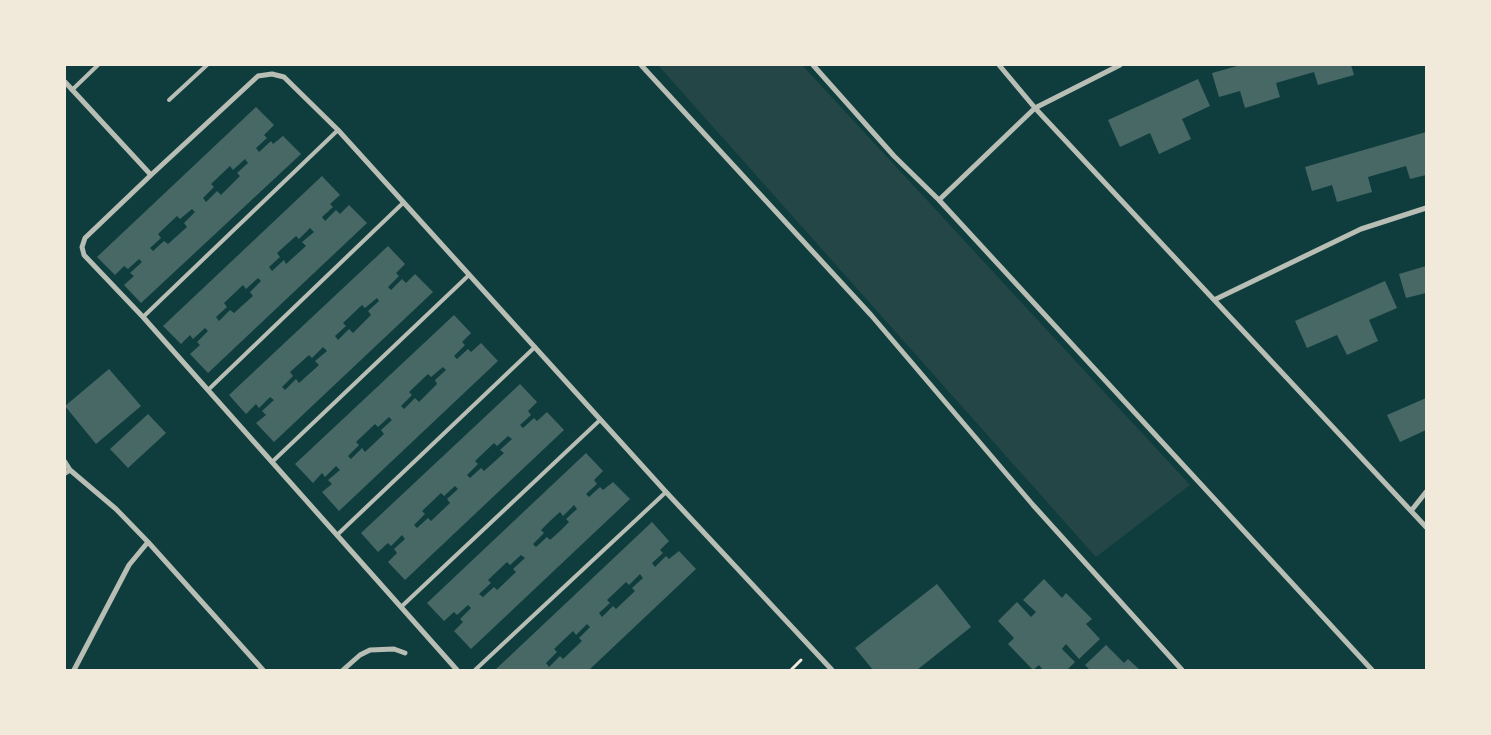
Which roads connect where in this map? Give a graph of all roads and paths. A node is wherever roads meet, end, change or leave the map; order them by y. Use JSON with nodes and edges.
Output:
{"nodes":[{"id":1,"x":98,"y":65,"type":"edge"},
{"id":2,"x":207,"y":65,"type":"edge"},
{"id":3,"x":641,"y":65,"type":"edge"},
{"id":4,"x":813,"y":65,"type":"edge"},
{"id":5,"x":999,"y":65,"type":"edge"},
{"id":6,"x":1120,"y":65,"type":"edge"},
{"id":7,"x":65,"y":82,"type":"edge"},
{"id":8,"x":72,"y":90,"type":"junction"},
{"id":9,"x":169,"y":100,"type":"dead end"},
{"id":10,"x":1035,"y":108,"type":"junction"},
{"id":11,"x":338,"y":130,"type":"junction"},
{"id":12,"x":151,"y":175,"type":"junction"},
{"id":13,"x":939,"y":200,"type":"junction"},
{"id":14,"x":403,"y":203,"type":"junction"},
{"id":15,"x":1426,"y":208,"type":"edge"},
{"id":16,"x":469,"y":275,"type":"junction"},
{"id":17,"x":1216,"y":299,"type":"junction"},
{"id":18,"x":143,"y":317,"type":"junction"},
{"id":19,"x":535,"y":347,"type":"junction"},
{"id":20,"x":208,"y":390,"type":"junction"},
{"id":21,"x":600,"y":420,"type":"junction"},
{"id":22,"x":65,"y":462,"type":"edge"},
{"id":23,"x":272,"y":462,"type":"junction"},
{"id":24,"x":68,"y":472,"type":"edge"},
{"id":25,"x":666,"y":492,"type":"junction"},
{"id":26,"x":1426,"y":492,"type":"edge"},
{"id":27,"x":1411,"y":511,"type":"junction"},
{"id":28,"x":1426,"y":527,"type":"edge"},
{"id":29,"x":337,"y":535,"type":"junction"},
{"id":30,"x":148,"y":542,"type":"junction"},
{"id":31,"x":401,"y":607,"type":"junction"},
{"id":32,"x":405,"y":653,"type":"dead end"},
{"id":33,"x":74,"y":670,"type":"edge"},
{"id":34,"x":263,"y":670,"type":"edge"},
{"id":35,"x":343,"y":670,"type":"edge"},
{"id":36,"x":456,"y":670,"type":"edge"},
{"id":37,"x":476,"y":670,"type":"edge"},
{"id":38,"x":832,"y":670,"type":"edge"},
{"id":39,"x":1182,"y":670,"type":"edge"},
{"id":40,"x":1372,"y":670,"type":"edge"}],
"edges":[{"from":1,"to":8,"type":"lane"},
{"from":2,"to":9,"type":"lane"},
{"from":3,"to":39,"type":"street"},
{"from":4,"to":13,"type":"street"},
{"from":5,"to":10,"type":"street"},
{"from":6,"to":10,"type":"street"},
{"from":7,"to":8,"type":"street"},
{"from":8,"to":12,"type":"street"},
{"from":10,"to":13,"type":"street"},
{"from":10,"to":17,"type":"street"},
{"from":11,"to":12,"type":"street"},
{"from":11,"to":14,"type":"street"},
{"from":11,"to":18,"type":"lane"},
{"from":12,"to":18,"type":"street"},
{"from":13,"to":40,"type":"street"},
{"from":14,"to":16,"type":"street"},
{"from":14,"to":20,"type":"lane"},
{"from":15,"to":17,"type":"street"},
{"from":16,"to":19,"type":"street"},
{"from":16,"to":23,"type":"lane"},
{"from":17,"to":27,"type":"street"},
{"from":18,"to":20,"type":"street"},
{"from":19,"to":21,"type":"street"},
{"from":19,"to":29,"type":"lane"},
{"from":20,"to":23,"type":"street"},
{"from":21,"to":25,"type":"street"},
{"from":21,"to":31,"type":"lane"},
{"from":22,"to":24,"type":"street"},
{"from":23,"to":29,"type":"street"},
{"from":24,"to":30,"type":"street"},
{"from":25,"to":37,"type":"lane"},
{"from":25,"to":38,"type":"street"},
{"from":26,"to":27,"type":"street"},
{"from":27,"to":28,"type":"street"},
{"from":29,"to":31,"type":"street"},
{"from":30,"to":33,"type":"street"},
{"from":30,"to":34,"type":"street"},
{"from":31,"to":36,"type":"street"},
{"from":32,"to":35,"type":"street"}]}
